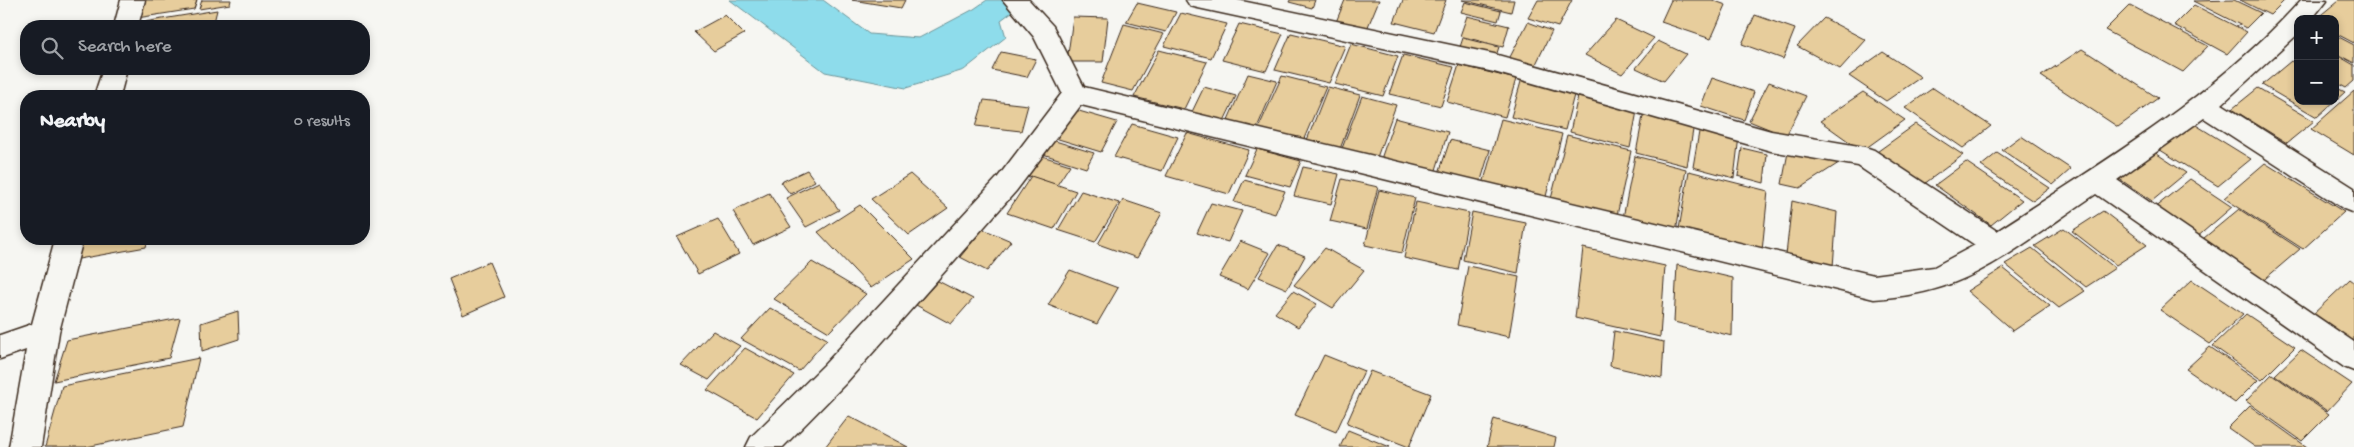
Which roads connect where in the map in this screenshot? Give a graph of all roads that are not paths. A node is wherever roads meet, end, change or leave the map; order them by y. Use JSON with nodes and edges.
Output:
{"nodes":[{"id":1,"x":133,"y":0,"type":"edge"},
{"id":2,"x":1198,"y":0,"type":"edge"},
{"id":3,"x":2315,"y":0,"type":"edge"},
{"id":4,"x":1020,"y":4,"type":"edge"},
{"id":5,"x":2302,"y":15,"type":"edge"},
{"id":6,"x":128,"y":20,"type":"edge"},
{"id":7,"x":2294,"y":23,"type":"edge"},
{"id":8,"x":113,"y":75,"type":"edge"},
{"id":9,"x":109,"y":90,"type":"edge"},
{"id":10,"x":1075,"y":94,"type":"junction"},
{"id":11,"x":2204,"y":105,"type":"junction"},
{"id":12,"x":2097,"y":180,"type":"junction"},
{"id":13,"x":2354,"y":202,"type":"edge"},
{"id":14,"x":67,"y":245,"type":"edge"},
{"id":15,"x":1996,"y":245,"type":"junction"},
{"id":16,"x":44,"y":332,"type":"junction"},
{"id":17,"x":0,"y":347,"type":"edge"},
{"id":18,"x":2354,"y":358,"type":"edge"},
{"id":19,"x":25,"y":447,"type":"edge"},
{"id":20,"x":762,"y":447,"type":"edge"}],
"edges":[{"from":1,"to":6,"type":"street"},
{"from":2,"to":15,"type":"street"},
{"from":3,"to":5,"type":"street"},
{"from":4,"to":10,"type":"street"},
{"from":7,"to":11,"type":"street"},
{"from":8,"to":9,"type":"street"},
{"from":10,"to":15,"type":"street"},
{"from":10,"to":20,"type":"street"},
{"from":11,"to":12,"type":"street"},
{"from":11,"to":13,"type":"street"},
{"from":12,"to":15,"type":"street"},
{"from":12,"to":18,"type":"street"},
{"from":14,"to":16,"type":"street"},
{"from":16,"to":17,"type":"street"},
{"from":16,"to":19,"type":"street"}]}
